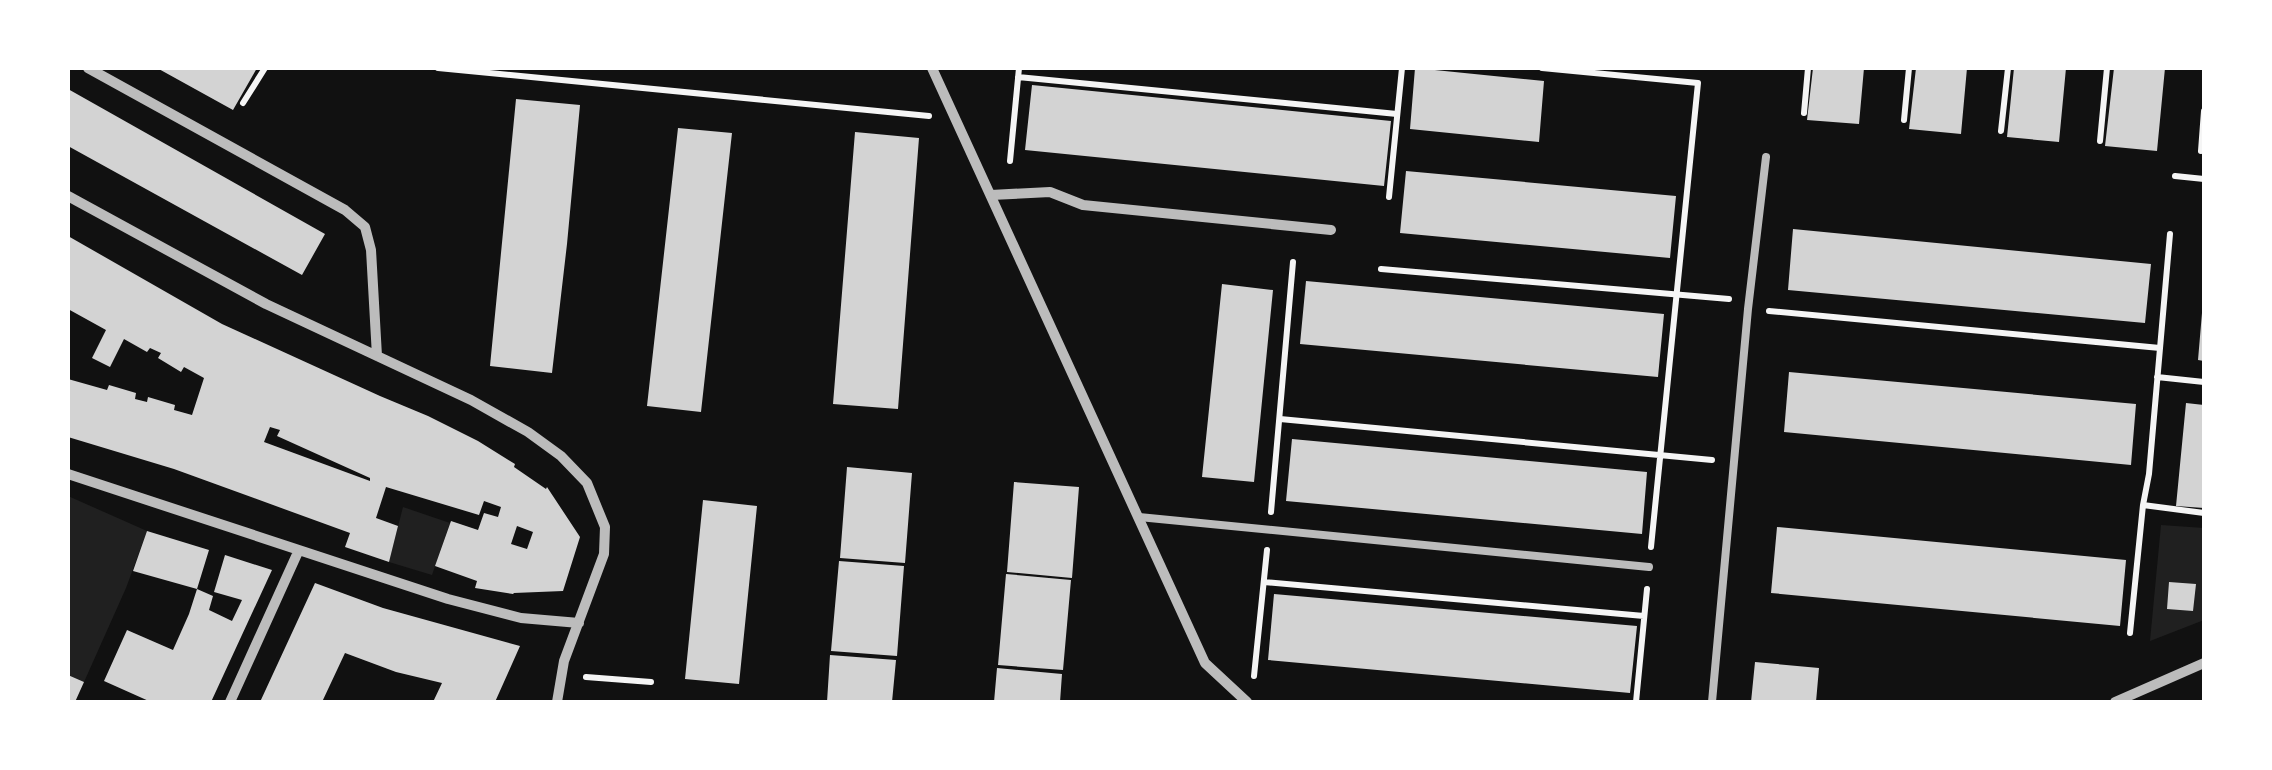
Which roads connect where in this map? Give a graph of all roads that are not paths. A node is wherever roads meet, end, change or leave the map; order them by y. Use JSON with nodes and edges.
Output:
{"nodes":[{"id":1,"x":88,"y":68,"type":"edge"},
{"id":2,"x":932,"y":68,"type":"edge"},
{"id":3,"x":1766,"y":157,"type":"dead end"},
{"id":4,"x":991,"y":195,"type":"junction"},
{"id":5,"x":68,"y":196,"type":"edge"},
{"id":6,"x":1331,"y":230,"type":"dead end"},
{"id":7,"x":377,"y":356,"type":"junction"},
{"id":8,"x":68,"y":474,"type":"edge"},
{"id":9,"x":1139,"y":518,"type":"junction"},
{"id":10,"x":298,"y":552,"type":"junction"},
{"id":11,"x":1650,"y":567,"type":"road end"},
{"id":12,"x":580,"y":623,"type":"junction"},
{"id":13,"x":2204,"y":663,"type":"edge"},
{"id":14,"x":230,"y":702,"type":"edge"},
{"id":15,"x":557,"y":702,"type":"edge"},
{"id":16,"x":1247,"y":702,"type":"edge"},
{"id":17,"x":1712,"y":702,"type":"edge"},
{"id":18,"x":2116,"y":702,"type":"edge"}],
"edges":[{"from":1,"to":7,"type":"street"},
{"from":2,"to":4,"type":"street"},
{"from":3,"to":17,"type":"lane"},
{"from":4,"to":6,"type":"street"},
{"from":4,"to":9,"type":"street"},
{"from":5,"to":7,"type":"street"},
{"from":7,"to":12,"type":"street"},
{"from":8,"to":10,"type":"street"},
{"from":9,"to":11,"type":"lane"},
{"from":9,"to":16,"type":"street"},
{"from":10,"to":12,"type":"street"},
{"from":10,"to":14,"type":"street"},
{"from":12,"to":15,"type":"street"},
{"from":13,"to":18,"type":"street"}]}
